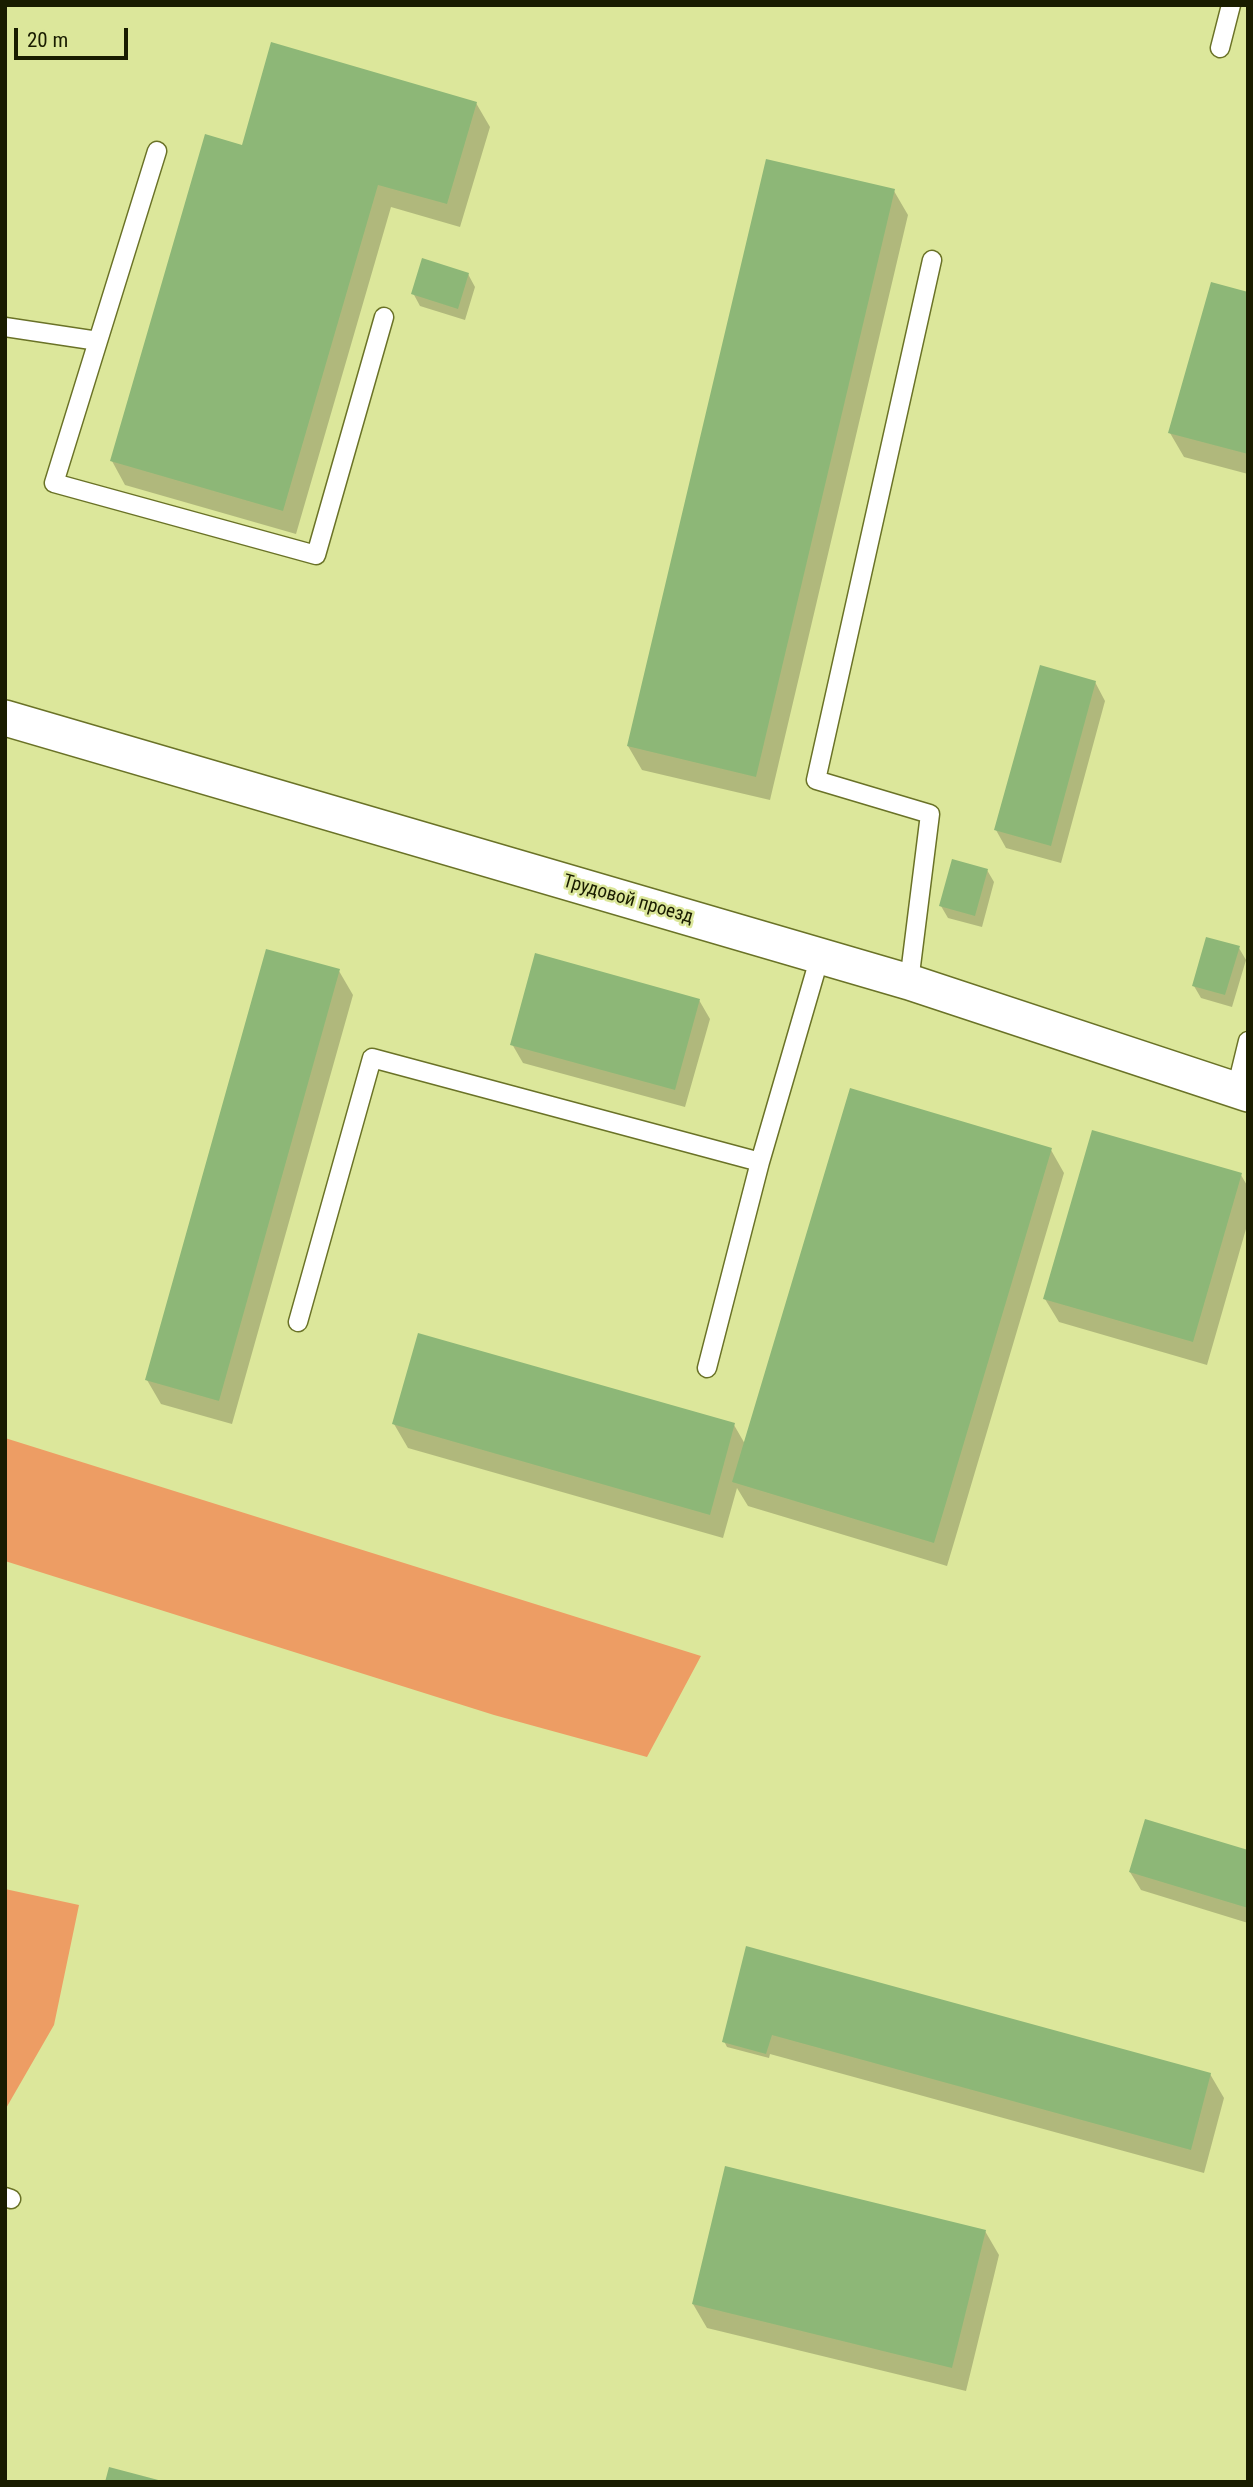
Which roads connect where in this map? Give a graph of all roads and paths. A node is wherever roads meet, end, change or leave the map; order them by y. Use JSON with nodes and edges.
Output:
{"nodes":[{"id":1,"x":1231,"y":5,"type":"edge"},
{"id":2,"x":1220,"y":48,"type":"dead end"},
{"id":3,"x":157,"y":151,"type":"dead end"},
{"id":4,"x":932,"y":260,"type":"dead end"},
{"id":5,"x":384,"y":317,"type":"dead end"},
{"id":6,"x":5,"y":327,"type":"edge"},
{"id":7,"x":98,"y":341,"type":"junction"},
{"id":8,"x":5,"y":718,"type":"edge"},
{"id":9,"x":820,"y":956,"type":"junction"},
{"id":10,"x":909,"y":982,"type":"junction"},
{"id":11,"x":1248,"y":1041,"type":"edge"},
{"id":12,"x":1242,"y":1092,"type":"edge"},
{"id":13,"x":760,"y":1162,"type":"junction"},
{"id":14,"x":298,"y":1322,"type":"dead end"},
{"id":15,"x":707,"y":1368,"type":"dead end"}],
"edges":[{"from":1,"to":2,"type":"lane"},
{"from":3,"to":7,"type":"lane"},
{"from":4,"to":10,"type":"lane"},
{"from":5,"to":7,"type":"lane"},
{"from":6,"to":7,"type":"lane"},
{"from":8,"to":9,"type":"street","name":"Трудовой проезд"},
{"from":9,"to":10,"type":"street","name":"Трудовой проезд"},
{"from":9,"to":13,"type":"lane"},
{"from":10,"to":12,"type":"street","name":"Трудовой проезд"},
{"from":11,"to":12,"type":"lane"},
{"from":13,"to":14,"type":"lane"},
{"from":13,"to":15,"type":"lane"}]}
